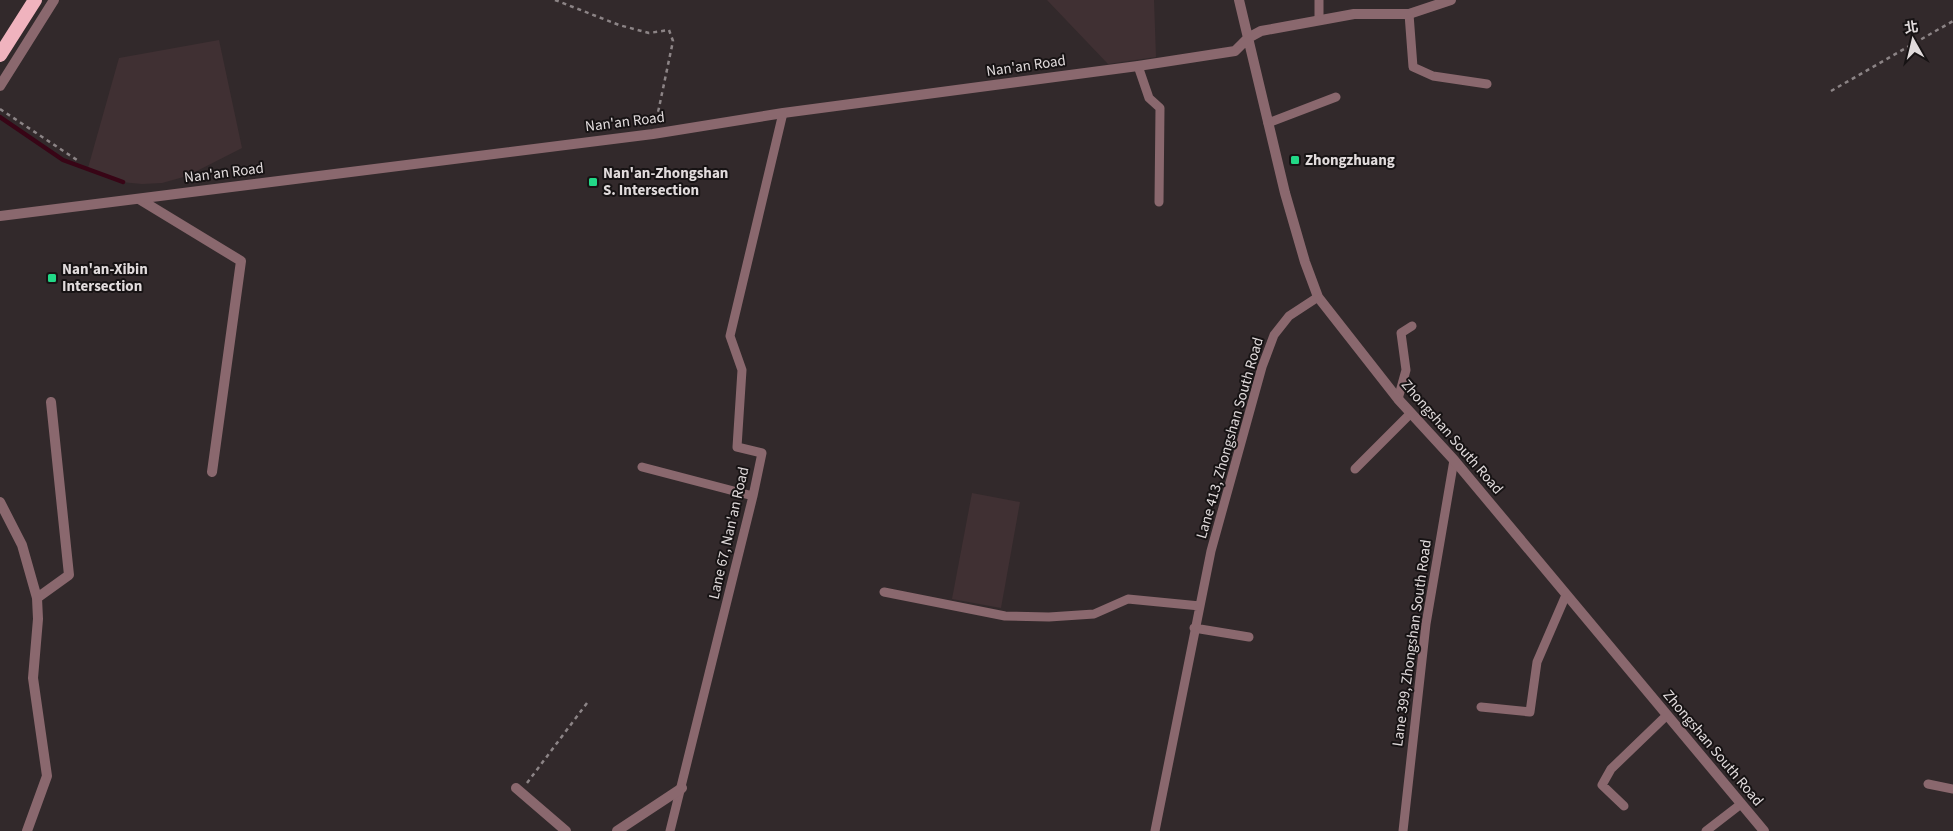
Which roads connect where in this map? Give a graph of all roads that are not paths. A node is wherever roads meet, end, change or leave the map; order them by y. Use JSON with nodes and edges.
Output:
{"nodes":[{"id":1,"x":35,"y":0,"type":"edge"},
{"id":2,"x":54,"y":0,"type":"edge"},
{"id":3,"x":1239,"y":0,"type":"edge"},
{"id":4,"x":1319,"y":0,"type":"edge"},
{"id":5,"x":1451,"y":0,"type":"edge"},
{"id":6,"x":1409,"y":14,"type":"junction"},
{"id":7,"x":1319,"y":18,"type":"junction"},
{"id":8,"x":1248,"y":38,"type":"junction"},
{"id":9,"x":0,"y":55,"type":"edge"},
{"id":10,"x":1138,"y":66,"type":"junction"},
{"id":11,"x":1487,"y":84,"type":"dead end"},
{"id":12,"x":0,"y":86,"type":"edge"},
{"id":13,"x":1336,"y":97,"type":"dead end"},
{"id":14,"x":784,"y":113,"type":"junction"},
{"id":15,"x":1268,"y":123,"type":"junction"},
{"id":16,"x":139,"y":199,"type":"junction"},
{"id":17,"x":1160,"y":202,"type":"dead end"},
{"id":18,"x":0,"y":216,"type":"edge"},
{"id":19,"x":1318,"y":297,"type":"junction"},
{"id":20,"x":1412,"y":326,"type":"dead end"},
{"id":21,"x":1398,"y":398,"type":"junction"},
{"id":22,"x":52,"y":402,"type":"dead end"},
{"id":23,"x":1411,"y":413,"type":"junction"},
{"id":24,"x":1454,"y":460,"type":"junction"},
{"id":25,"x":642,"y":467,"type":"dead end"},
{"id":26,"x":1354,"y":469,"type":"dead end"},
{"id":27,"x":212,"y":472,"type":"dead end"},
{"id":28,"x":754,"y":496,"type":"junction"},
{"id":29,"x":0,"y":502,"type":"edge"},
{"id":30,"x":884,"y":592,"type":"dead end"},
{"id":31,"x":1566,"y":595,"type":"junction"},
{"id":32,"x":37,"y":598,"type":"junction"},
{"id":33,"x":1200,"y":606,"type":"junction"},
{"id":34,"x":1194,"y":628,"type":"junction"},
{"id":35,"x":1249,"y":636,"type":"dead end"},
{"id":36,"x":1481,"y":707,"type":"dead end"},
{"id":37,"x":1666,"y":716,"type":"junction"},
{"id":38,"x":1928,"y":784,"type":"dead end"},
{"id":39,"x":521,"y":786,"type":"road end"},
{"id":40,"x":682,"y":788,"type":"junction"},
{"id":41,"x":1953,"y":789,"type":"edge"},
{"id":42,"x":1741,"y":804,"type":"junction"},
{"id":43,"x":1624,"y":806,"type":"dead end"},
{"id":44,"x":28,"y":831,"type":"edge"},
{"id":45,"x":566,"y":831,"type":"edge"},
{"id":46,"x":617,"y":831,"type":"edge"},
{"id":47,"x":670,"y":831,"type":"edge"},
{"id":48,"x":1155,"y":831,"type":"edge"},
{"id":49,"x":1402,"y":831,"type":"edge"},
{"id":50,"x":1706,"y":831,"type":"edge"},
{"id":51,"x":1764,"y":831,"type":"edge"}],
"edges":[{"from":1,"to":9,"type":"highway"},
{"from":2,"to":12,"type":"street"},
{"from":3,"to":8,"type":"street","name":"Zhongshan South Road"},
{"from":4,"to":7,"type":"lane"},
{"from":5,"to":6,"type":"street","name":"Nan'an Road"},
{"from":6,"to":7,"type":"street","name":"Nan'an Road"},
{"from":6,"to":11,"type":"lane"},
{"from":7,"to":8,"type":"street","name":"Nan'an Road"},
{"from":8,"to":10,"type":"street","name":"Nan'an Road"},
{"from":8,"to":15,"type":"street","name":"Zhongshan South Road"},
{"from":10,"to":14,"type":"street","name":"Nan'an Road"},
{"from":10,"to":17,"type":"lane"},
{"from":13,"to":15,"type":"lane"},
{"from":14,"to":16,"type":"street","name":"Nan'an Road"},
{"from":14,"to":28,"type":"lane","name":"Lane 67, Nan'an Road"},
{"from":15,"to":19,"type":"street","name":"Zhongshan South Road"},
{"from":16,"to":18,"type":"street","name":"Nan'an Road"},
{"from":16,"to":27,"type":"street"},
{"from":19,"to":21,"type":"street","name":"Zhongshan South Road"},
{"from":19,"to":33,"type":"lane","name":"Lane 413, Zhongshan South Road"},
{"from":20,"to":21,"type":"lane"},
{"from":21,"to":23,"type":"street","name":"Zhongshan South Road"},
{"from":22,"to":32,"type":"street"},
{"from":23,"to":24,"type":"street","name":"Zhongshan South Road"},
{"from":23,"to":26,"type":"lane"},
{"from":24,"to":31,"type":"street","name":"Zhongshan South Road"},
{"from":24,"to":49,"type":"lane","name":"Lane 399, Zhongshan South Road"},
{"from":25,"to":28,"type":"lane"},
{"from":28,"to":40,"type":"lane","name":"Lane 67, Nan'an Road"},
{"from":29,"to":32,"type":"street"},
{"from":30,"to":33,"type":"lane"},
{"from":31,"to":36,"type":"lane"},
{"from":31,"to":37,"type":"street","name":"Zhongshan South Road"},
{"from":32,"to":44,"type":"street"},
{"from":33,"to":34,"type":"lane","name":"Lane 413, Zhongshan South Road"},
{"from":34,"to":35,"type":"lane"},
{"from":34,"to":48,"type":"lane","name":"Lane 413, Zhongshan South Road"},
{"from":37,"to":42,"type":"street","name":"Zhongshan South Road"},
{"from":37,"to":43,"type":"lane"},
{"from":38,"to":41,"type":"lane"},
{"from":39,"to":45,"type":"street"},
{"from":40,"to":46,"type":"street"},
{"from":40,"to":47,"type":"lane","name":"Lane 67, Nan'an Road"},
{"from":42,"to":50,"type":"lane"},
{"from":42,"to":51,"type":"street","name":"Zhongshan South Road"}]}
